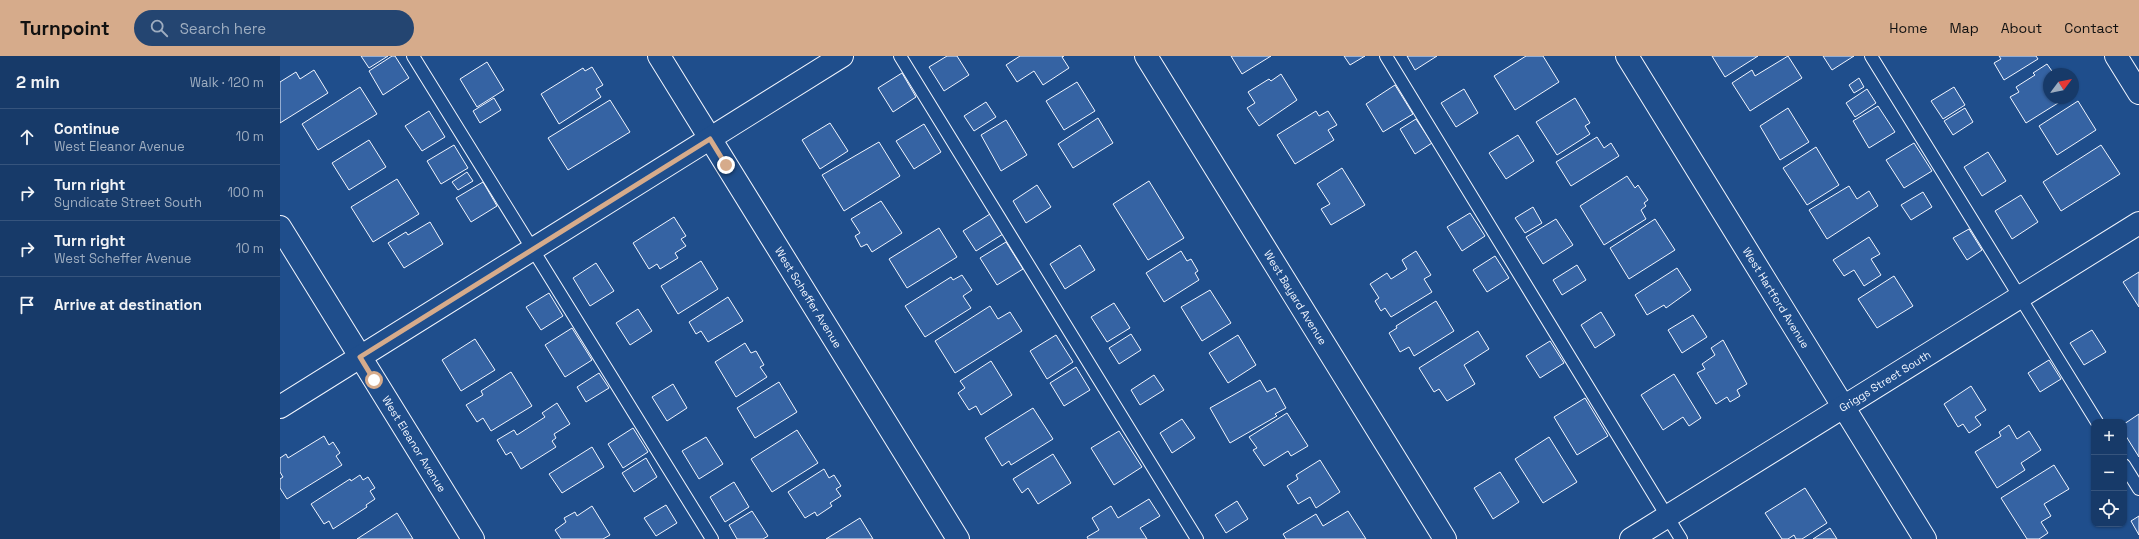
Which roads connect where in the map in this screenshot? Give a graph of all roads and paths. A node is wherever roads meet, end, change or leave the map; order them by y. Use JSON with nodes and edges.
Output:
{"nodes":[{"id":1,"x":413,"y":56,"type":"edge"},
{"id":2,"x":659,"y":56,"type":"edge"},
{"id":3,"x":842,"y":56,"type":"edge"},
{"id":4,"x":900,"y":56,"type":"edge"},
{"id":5,"x":1146,"y":56,"type":"edge"},
{"id":6,"x":1386,"y":56,"type":"edge"},
{"id":7,"x":1627,"y":56,"type":"edge"},
{"id":8,"x":1871,"y":56,"type":"edge"},
{"id":9,"x":2116,"y":56,"type":"edge"},
{"id":10,"x":2139,"y":93,"type":"edge"},
{"id":11,"x":710,"y":139,"type":"junction"},
{"id":12,"x":2139,"y":223,"type":"edge"},
{"id":13,"x":280,"y":227,"type":"edge"},
{"id":14,"x":532,"y":249,"type":"junction"},
{"id":15,"x":2020,"y":297,"type":"junction"},
{"id":16,"x":360,"y":357,"type":"junction"},
{"id":17,"x":280,"y":407,"type":"edge"},
{"id":18,"x":1844,"y":407,"type":"junction"},
{"id":19,"x":2095,"y":419,"type":"edge"},
{"id":20,"x":2127,"y":470,"type":"edge"},
{"id":21,"x":2139,"y":489,"type":"edge"},
{"id":22,"x":1667,"y":516,"type":"junction"},
{"id":23,"x":473,"y":539,"type":"edge"},
{"id":24,"x":712,"y":539,"type":"edge"},
{"id":25,"x":958,"y":539,"type":"edge"},
{"id":26,"x":1197,"y":539,"type":"edge"},
{"id":27,"x":1445,"y":539,"type":"edge"},
{"id":28,"x":1631,"y":539,"type":"edge"},
{"id":29,"x":1681,"y":539,"type":"edge"},
{"id":30,"x":1925,"y":539,"type":"edge"}],
"edges":[{"from":1,"to":14,"type":"lane"},
{"from":2,"to":11,"type":"street","name":"West Scheffer Avenue"},
{"from":3,"to":11,"type":"street"},
{"from":4,"to":26,"type":"lane"},
{"from":5,"to":27,"type":"street","name":"West Bayard Avenue"},
{"from":6,"to":22,"type":"lane"},
{"from":7,"to":18,"type":"street","name":"West Hartford Avenue"},
{"from":8,"to":15,"type":"lane"},
{"from":9,"to":10,"type":"street"},
{"from":11,"to":14,"type":"street"},
{"from":11,"to":25,"type":"street","name":"West Scheffer Avenue"},
{"from":12,"to":15,"type":"street","name":"Griggs Street South"},
{"from":13,"to":16,"type":"street","name":"West Eleanor Avenue"},
{"from":14,"to":16,"type":"street"},
{"from":14,"to":24,"type":"lane"},
{"from":15,"to":18,"type":"street","name":"Griggs Street South"},
{"from":15,"to":19,"type":"lane"},
{"from":16,"to":17,"type":"street"},
{"from":16,"to":23,"type":"street","name":"West Eleanor Avenue"},
{"from":18,"to":22,"type":"street","name":"Griggs Street South"},
{"from":18,"to":30,"type":"street","name":"West Hartford Avenue"},
{"from":20,"to":21,"type":"lane"},
{"from":22,"to":28,"type":"street","name":"Griggs Street South"},
{"from":22,"to":29,"type":"lane"}]}
